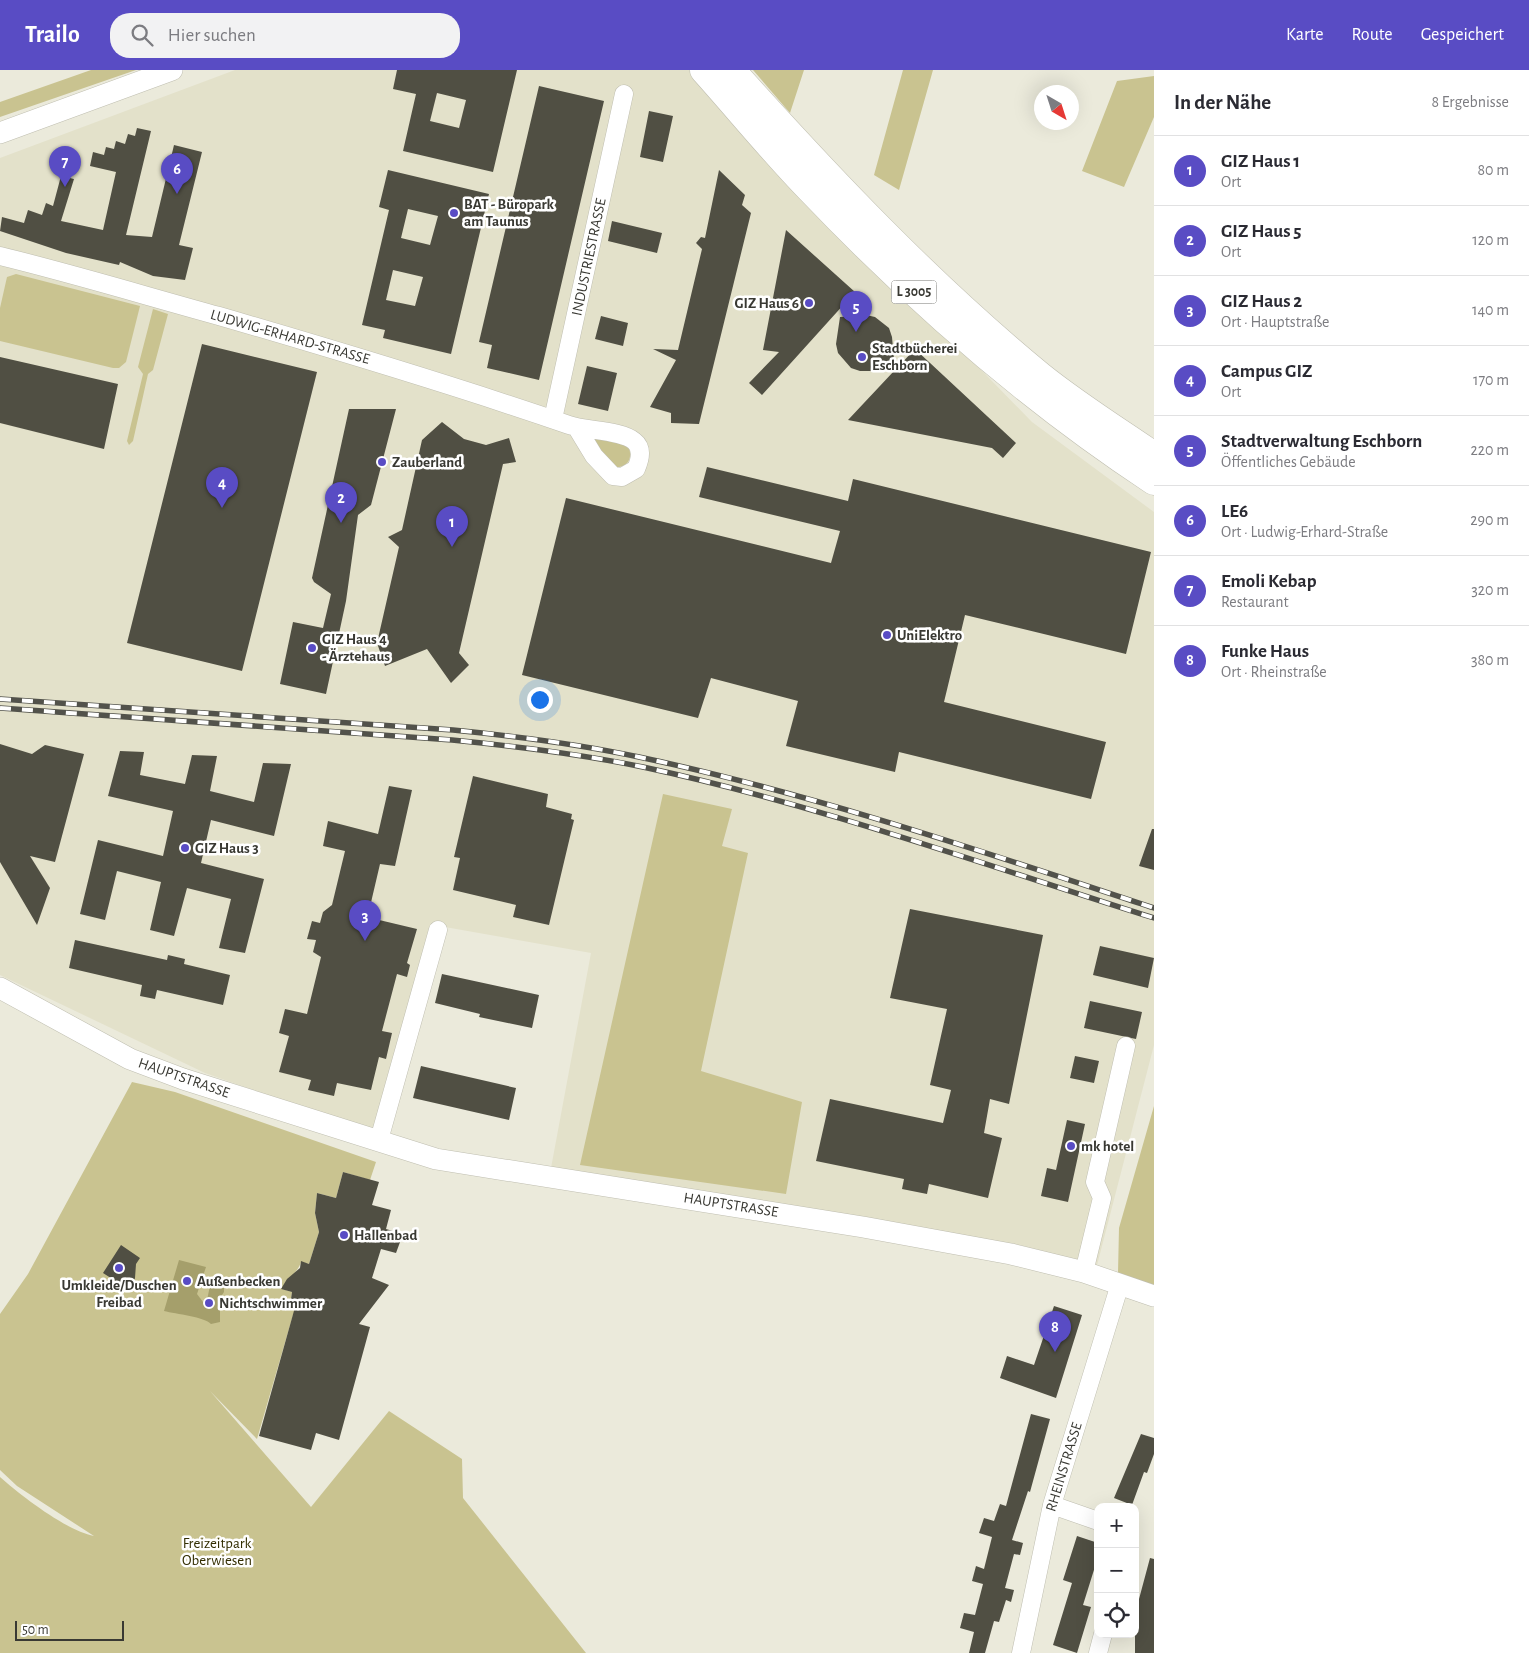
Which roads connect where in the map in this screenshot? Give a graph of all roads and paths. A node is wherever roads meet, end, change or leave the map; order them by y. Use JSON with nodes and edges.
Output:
{"nodes":[{"id":1,"x":172,"y":70,"type":"edge"},
{"id":2,"x":704,"y":70,"type":"edge"},
{"id":3,"x":731,"y":70,"type":"edge"},
{"id":4,"x":624,"y":94,"type":"dead end"},
{"id":5,"x":0,"y":133,"type":"edge"},
{"id":6,"x":0,"y":256,"type":"edge"},
{"id":7,"x":553,"y":419,"type":"junction"},
{"id":8,"x":577,"y":428,"type":"dead end"},
{"id":9,"x":1154,"y":456,"type":"edge"},
{"id":10,"x":1154,"y":481,"type":"edge"},
{"id":11,"x":438,"y":930,"type":"dead end"},
{"id":12,"x":0,"y":988,"type":"edge"},
{"id":13,"x":1126,"y":1046,"type":"dead end"},
{"id":14,"x":379,"y":1140,"type":"junction"},
{"id":15,"x":1084,"y":1272,"type":"junction"},
{"id":16,"x":1120,"y":1284,"type":"junction"},
{"id":17,"x":1154,"y":1296,"type":"edge"},
{"id":18,"x":1052,"y":1505,"type":"junction"},
{"id":19,"x":1094,"y":1520,"type":"edge"},
{"id":20,"x":1102,"y":1638,"type":"edge"},
{"id":21,"x":1021,"y":1653,"type":"edge"},
{"id":22,"x":1098,"y":1653,"type":"edge"}],
"edges":[{"from":1,"to":5,"type":"street"},
{"from":2,"to":10,"type":"highway","number":"L 3005"},
{"from":3,"to":9,"type":"highway","number":"L 3005"},
{"from":4,"to":7,"type":"street","name":"INDUSTRIESTRASSE"},
{"from":6,"to":7,"type":"street","name":"LUDWIG-ERHARD-STRASSE"},
{"from":7,"to":8,"type":"street","name":"LUDWIG-ERHARD-STRASSE"},
{"from":11,"to":14,"type":"street"},
{"from":12,"to":14,"type":"street","name":"HAUPTSTRASSE"},
{"from":13,"to":15,"type":"street"},
{"from":14,"to":15,"type":"street","name":"HAUPTSTRASSE"},
{"from":15,"to":16,"type":"street","name":"HAUPTSTRASSE"},
{"from":16,"to":17,"type":"street","name":"HAUPTSTRASSE"},
{"from":16,"to":18,"type":"street","name":"RHEINSTRASSE"},
{"from":18,"to":19,"type":"street"},
{"from":18,"to":21,"type":"street","name":"RHEINSTRASSE"},
{"from":20,"to":22,"type":"street"}]}
